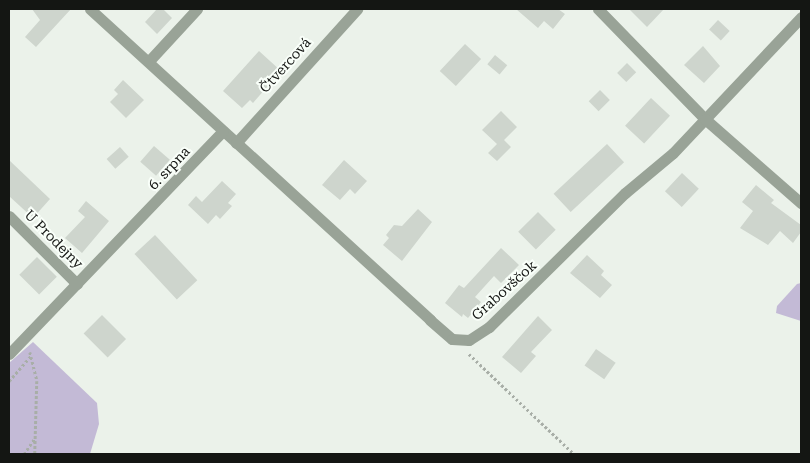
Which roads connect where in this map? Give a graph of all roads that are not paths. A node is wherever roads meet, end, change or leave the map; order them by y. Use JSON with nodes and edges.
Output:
{"nodes":[{"id":1,"x":90,"y":9,"type":"edge"},
{"id":2,"x":197,"y":9,"type":"edge"},
{"id":3,"x":357,"y":9,"type":"edge"},
{"id":4,"x":598,"y":9,"type":"edge"},
{"id":5,"x":801,"y":17,"type":"edge"},
{"id":6,"x":149,"y":61,"type":"junction"},
{"id":7,"x":705,"y":119,"type":"junction"},
{"id":8,"x":224,"y":131,"type":"junction"},
{"id":9,"x":236,"y":143,"type":"junction"},
{"id":10,"x":801,"y":203,"type":"edge"},
{"id":11,"x":9,"y":216,"type":"edge"},
{"id":12,"x":77,"y":284,"type":"junction"},
{"id":13,"x":9,"y":354,"type":"edge"}],
"edges":[{"from":1,"to":6,"type":"street"},
{"from":2,"to":6,"type":"street"},
{"from":3,"to":9,"type":"street","name":"Čtvercová"},
{"from":4,"to":7,"type":"street"},
{"from":5,"to":7,"type":"street","name":"Grabovščok"},
{"from":6,"to":8,"type":"street"},
{"from":7,"to":9,"type":"street","name":"Grabovščok"},
{"from":7,"to":10,"type":"street"},
{"from":8,"to":9,"type":"street"},
{"from":8,"to":12,"type":"street","name":"6. srpna"},
{"from":11,"to":12,"type":"street","name":"U Prodejny"},
{"from":12,"to":13,"type":"street","name":"6. srpna"}]}
